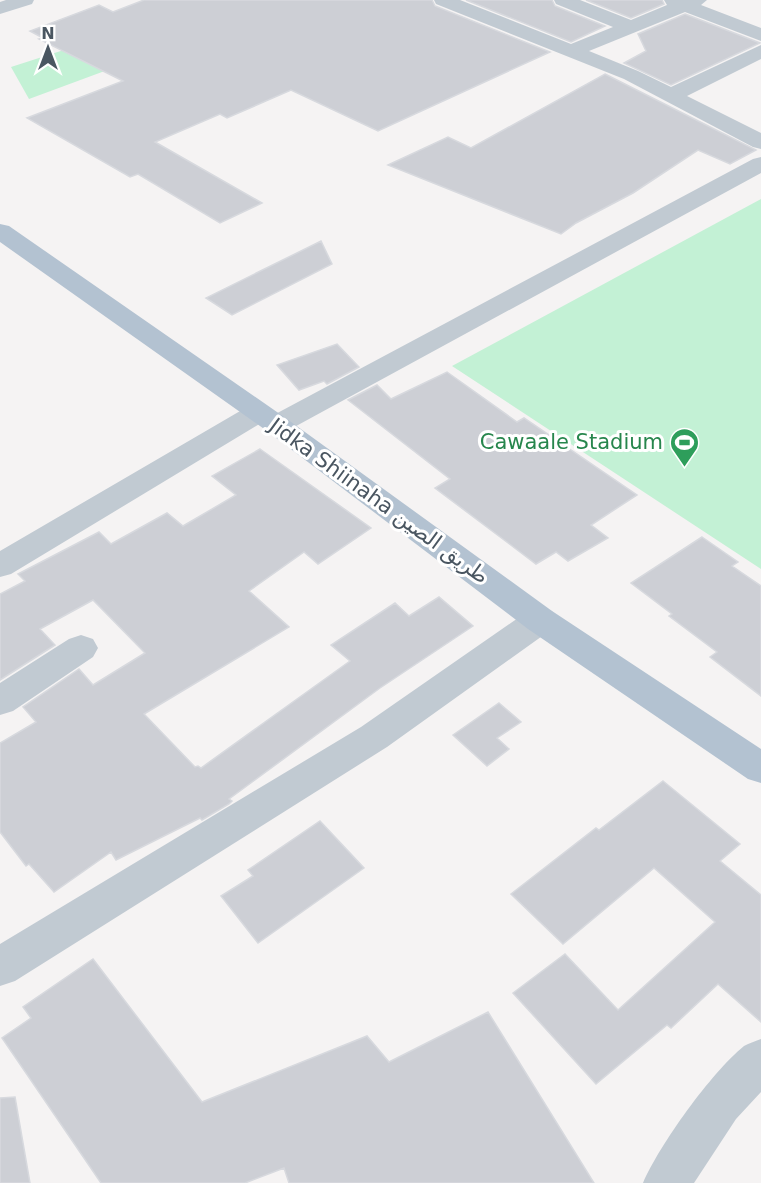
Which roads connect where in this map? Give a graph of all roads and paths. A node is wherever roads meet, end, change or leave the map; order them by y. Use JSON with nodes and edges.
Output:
{"nodes":[{"id":1,"x":25,"y":0,"type":"edge"},
{"id":2,"x":443,"y":0,"type":"edge"},
{"id":3,"x":563,"y":0,"type":"edge"},
{"id":4,"x":685,"y":2,"type":"edge"},
{"id":5,"x":0,"y":8,"type":"edge"},
{"id":6,"x":628,"y":26,"type":"junction"},
{"id":7,"x":761,"y":35,"type":"edge"},
{"id":8,"x":571,"y":51,"type":"junction"},
{"id":9,"x":761,"y":51,"type":"edge"},
{"id":10,"x":670,"y":96,"type":"junction"},
{"id":11,"x":761,"y":142,"type":"edge"},
{"id":12,"x":761,"y":164,"type":"edge"},
{"id":13,"x":0,"y":231,"type":"edge"},
{"id":14,"x":267,"y":419,"type":"junction"},
{"id":15,"x":0,"y":566,"type":"edge"},
{"id":16,"x":540,"y":620,"type":"junction"},
{"id":17,"x":81,"y":648,"type":"dead end"},
{"id":18,"x":0,"y":700,"type":"edge"},
{"id":19,"x":761,"y":768,"type":"edge"},
{"id":20,"x":0,"y":968,"type":"edge"},
{"id":21,"x":761,"y":1060,"type":"edge"},
{"id":22,"x":667,"y":1183,"type":"edge"}],
"edges":[{"from":1,"to":5,"type":"street"},
{"from":2,"to":8,"type":"street"},
{"from":3,"to":6,"type":"street"},
{"from":4,"to":6,"type":"street"},
{"from":4,"to":7,"type":"street"},
{"from":6,"to":8,"type":"street"},
{"from":8,"to":10,"type":"street"},
{"from":9,"to":10,"type":"street"},
{"from":10,"to":11,"type":"street"},
{"from":12,"to":14,"type":"street"},
{"from":13,"to":14,"type":"main road","name":"Jidka Shiinaha طريق الصين"},
{"from":14,"to":15,"type":"street"},
{"from":14,"to":16,"type":"main road","name":"Jidka Shiinaha طريق الصين"},
{"from":16,"to":19,"type":"main road","name":"Jidka Shiinaha طريق الصين"},
{"from":16,"to":20,"type":"street"},
{"from":17,"to":18,"type":"street"},
{"from":21,"to":22,"type":"street"}]}
